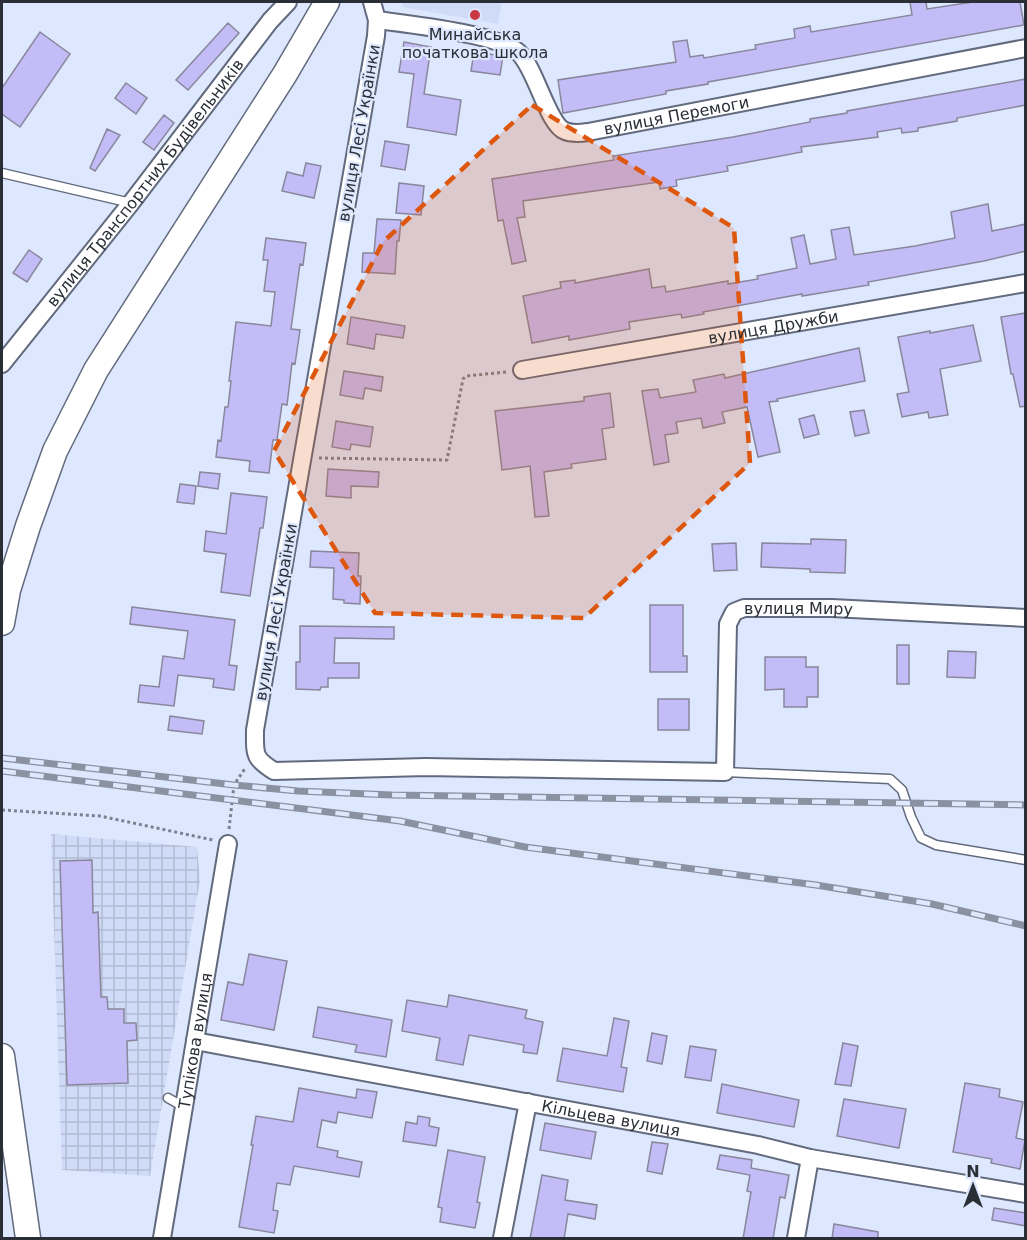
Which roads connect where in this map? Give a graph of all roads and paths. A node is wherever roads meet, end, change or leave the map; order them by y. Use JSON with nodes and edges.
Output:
{"nodes":[{"id":1,"x":288,"y":2,"type":"edge"},
{"id":2,"x":327,"y":2,"type":"edge"},
{"id":3,"x":372,"y":2,"type":"edge"},
{"id":4,"x":377,"y":20,"type":"junction"},
{"id":5,"x":1026,"y":48,"type":"edge"},
{"id":6,"x":2,"y":173,"type":"edge"},
{"id":7,"x":131,"y":203,"type":"junction"},
{"id":8,"x":1026,"y":283,"type":"edge"},
{"id":9,"x":2,"y":364,"type":"edge"},
{"id":10,"x":522,"y":370,"type":"joint"},
{"id":11,"x":302,"y":458,"type":"junction"},
{"id":12,"x":1026,"y":618,"type":"edge"},
{"id":13,"x":2,"y":623,"type":"edge"},
{"id":14,"x":255,"y":751,"type":"junction"},
{"id":15,"x":725,"y":772,"type":"junction"},
{"id":16,"x":2,"y":810,"type":"edge"},
{"id":17,"x":228,"y":844,"type":"junction"},
{"id":18,"x":1026,"y":860,"type":"edge"},
{"id":19,"x":195,"y":1041,"type":"junction"},
{"id":20,"x":2,"y":1056,"type":"edge"},
{"id":21,"x":168,"y":1098,"type":"dead end"},
{"id":22,"x":528,"y":1102,"type":"junction"},
{"id":23,"x":184,"y":1107,"type":"junction"},
{"id":24,"x":810,"y":1158,"type":"junction"},
{"id":25,"x":1026,"y":1194,"type":"edge"},
{"id":26,"x":28,"y":1239,"type":"edge"},
{"id":27,"x":162,"y":1239,"type":"edge"},
{"id":28,"x":502,"y":1239,"type":"edge"},
{"id":29,"x":796,"y":1239,"type":"edge"}],
"edges":[{"from":1,"to":7,"type":"street","name":"вулиця Транспортних Будівельників"},
{"from":2,"to":13,"type":"main road"},
{"from":3,"to":4,"type":"street","name":"вулиця Лесі Українки"},
{"from":4,"to":5,"type":"street","name":"вулиця Перемоги"},
{"from":4,"to":11,"type":"street","name":"вулиця Лесі Українки"},
{"from":6,"to":7,"type":"lane"},
{"from":7,"to":9,"type":"street","name":"вулиця Транспортних Будівельників"},
{"from":8,"to":10,"type":"street","name":"вулиця Дружби"},
{"from":10,"to":11,"type":"path"},
{"from":11,"to":14,"type":"street","name":"вулиця Лесі Українки"},
{"from":12,"to":15,"type":"street","name":"вулиця Миру"},
{"from":14,"to":15,"type":"street"},
{"from":14,"to":17,"type":"path"},
{"from":15,"to":18,"type":"lane"},
{"from":16,"to":17,"type":"path"},
{"from":17,"to":19,"type":"street","name":"Тупікова вулиця"},
{"from":19,"to":22,"type":"street","name":"Кільцева вулиця"},
{"from":19,"to":23,"type":"street","name":"Тупікова вулиця"},
{"from":20,"to":26,"type":"main road"},
{"from":21,"to":23,"type":"lane"},
{"from":22,"to":24,"type":"street","name":"Кільцева вулиця"},
{"from":22,"to":28,"type":"street"},
{"from":23,"to":27,"type":"street","name":"Тупікова вулиця"},
{"from":24,"to":25,"type":"street","name":"Кільцева вулиця"},
{"from":24,"to":29,"type":"street"}]}
